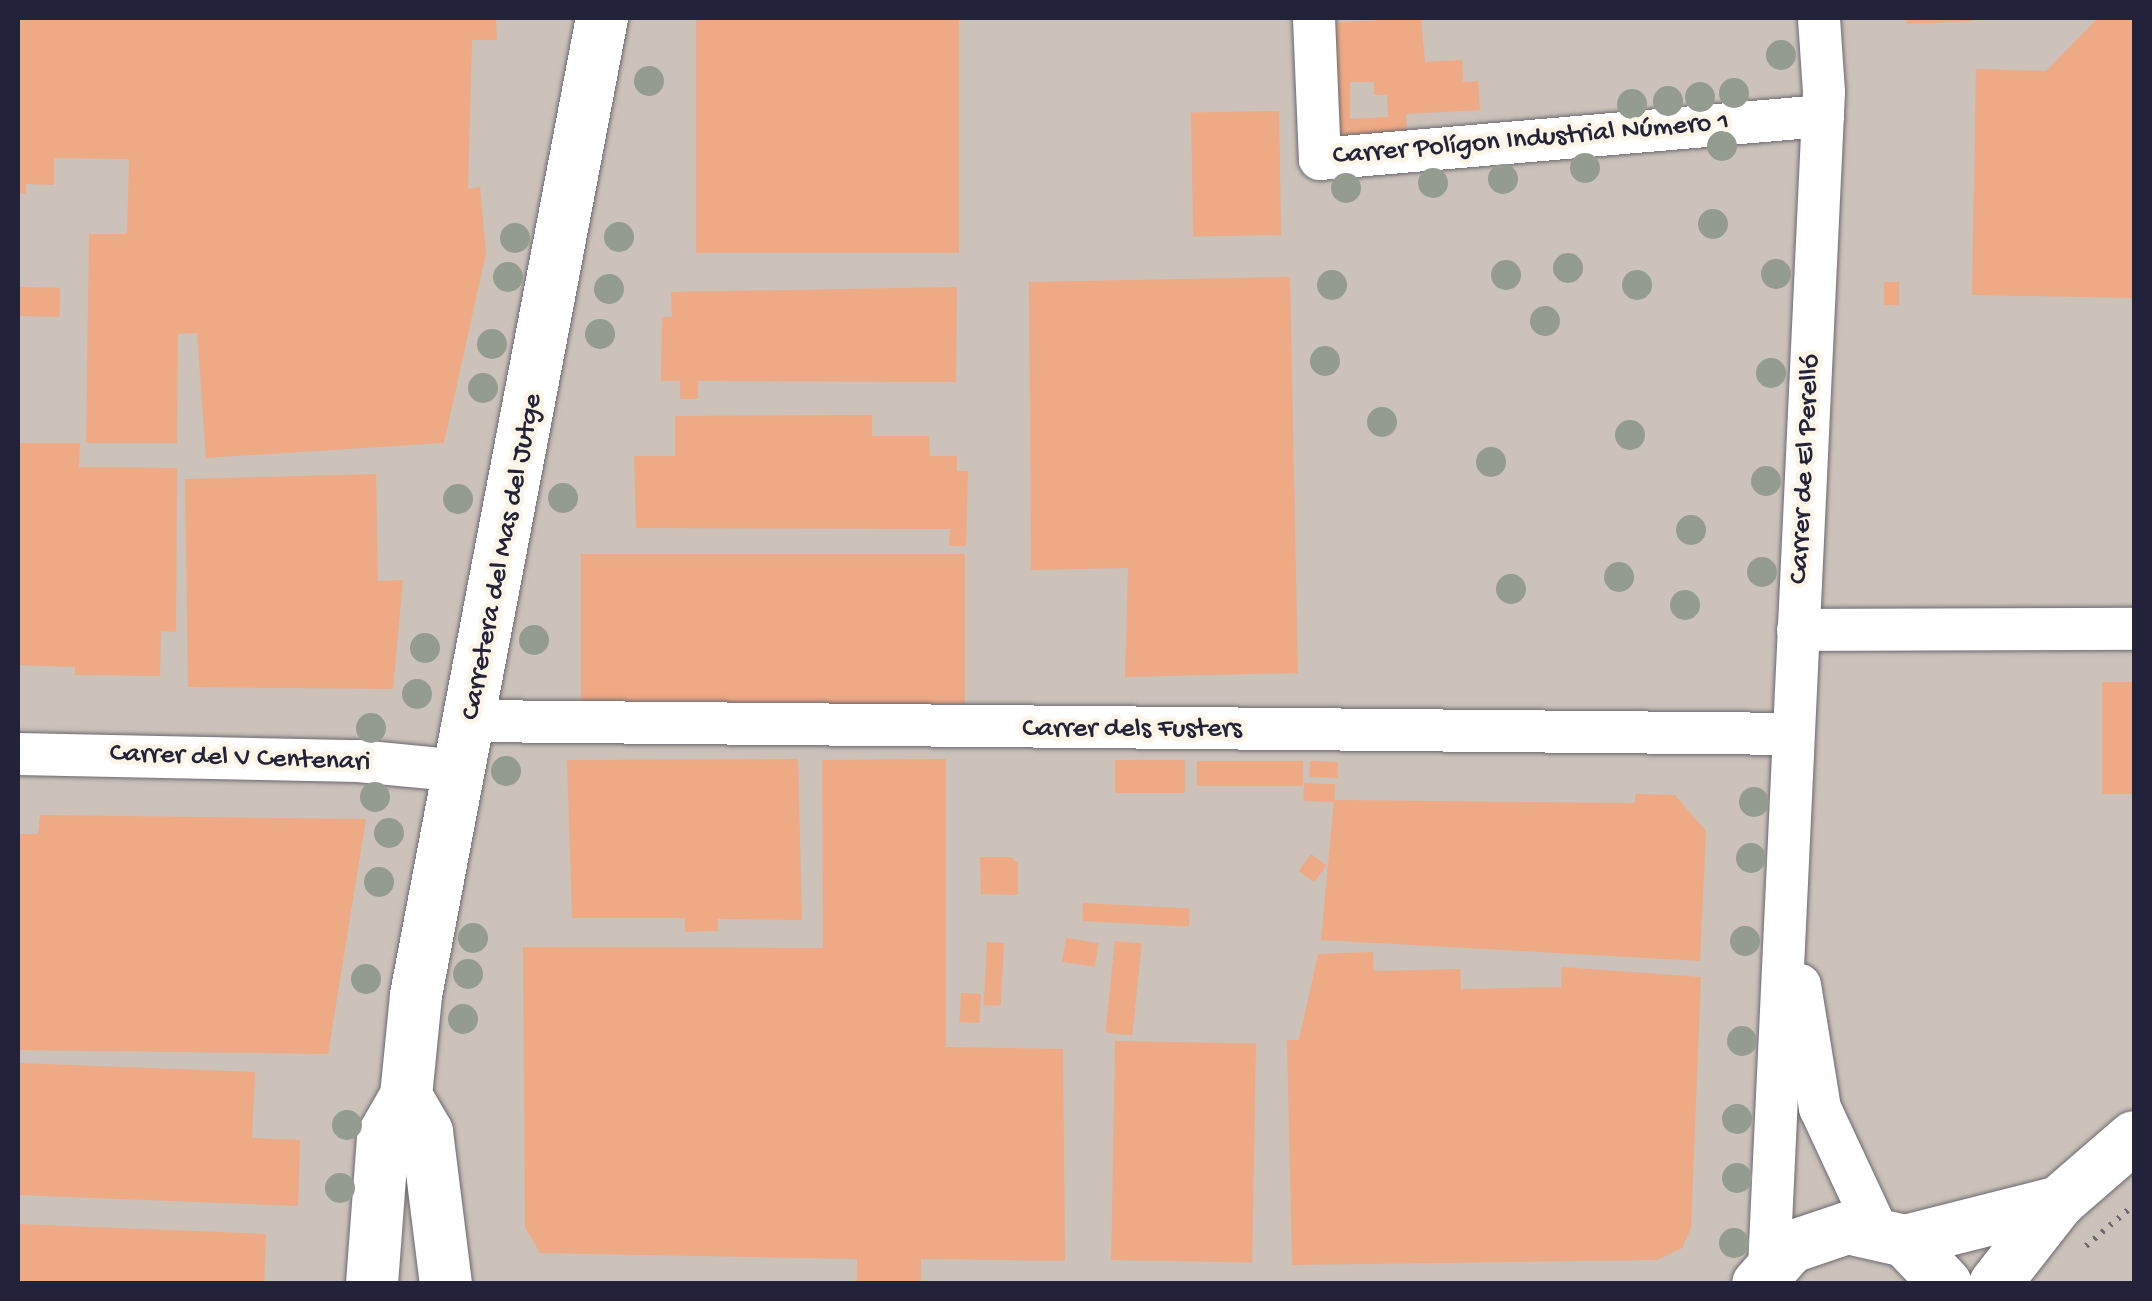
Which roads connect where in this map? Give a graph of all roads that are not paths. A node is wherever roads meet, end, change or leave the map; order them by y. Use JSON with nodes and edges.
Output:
{"nodes":[{"id":1,"x":602,"y":18,"type":"edge"},
{"id":2,"x":1314,"y":18,"type":"edge"},
{"id":3,"x":1818,"y":18,"type":"edge"},
{"id":4,"x":1823,"y":116,"type":"junction"},
{"id":5,"x":2134,"y":629,"type":"edge"},
{"id":6,"x":1798,"y":630,"type":"junction"},
{"id":7,"x":1794,"y":734,"type":"junction"},
{"id":8,"x":466,"y":746,"type":"junction"},
{"id":9,"x":18,"y":754,"type":"edge"},
{"id":10,"x":1789,"y":920,"type":"junction"},
{"id":11,"x":406,"y":1096,"type":"junction"},
{"id":12,"x":2134,"y":1137,"type":"edge"},
{"id":13,"x":2059,"y":1202,"type":"junction"},
{"id":14,"x":1891,"y":1236,"type":"junction"},
{"id":15,"x":1764,"y":1275,"type":"edge"},
{"id":16,"x":372,"y":1284,"type":"edge"},
{"id":17,"x":446,"y":1284,"type":"edge"},
{"id":18,"x":1946,"y":1284,"type":"edge"},
{"id":19,"x":1995,"y":1284,"type":"edge"}],
"edges":[{"from":1,"to":8,"type":"street","name":"Carretera del Mas del Jutge"},
{"from":2,"to":4,"type":"street","name":"Carrer Polígon Industrial Número 1"},
{"from":3,"to":4,"type":"street","name":"Carrer de El Perelló"},
{"from":4,"to":6,"type":"street","name":"Carrer de El Perelló"},
{"from":5,"to":6,"type":"street"},
{"from":6,"to":7,"type":"street","name":"Carrer de El Perelló"},
{"from":7,"to":8,"type":"street","name":"Carrer dels Fusters"},
{"from":7,"to":10,"type":"street","name":"Carrer de El Perelló"},
{"from":8,"to":9,"type":"street","name":"Carrer del V Centenari"},
{"from":8,"to":11,"type":"street","name":"Carretera del Mas del Jutge"},
{"from":10,"to":14,"type":"street","name":"Carrer de El Perelló"},
{"from":10,"to":15,"type":"street","name":"Carrer de El Perelló"},
{"from":11,"to":16,"type":"street","name":"Carretera del Mas del Jutge"},
{"from":11,"to":17,"type":"street"},
{"from":12,"to":13,"type":"street"},
{"from":13,"to":14,"type":"street"},
{"from":13,"to":19,"type":"street"},
{"from":14,"to":15,"type":"street"},
{"from":14,"to":18,"type":"street"}]}
